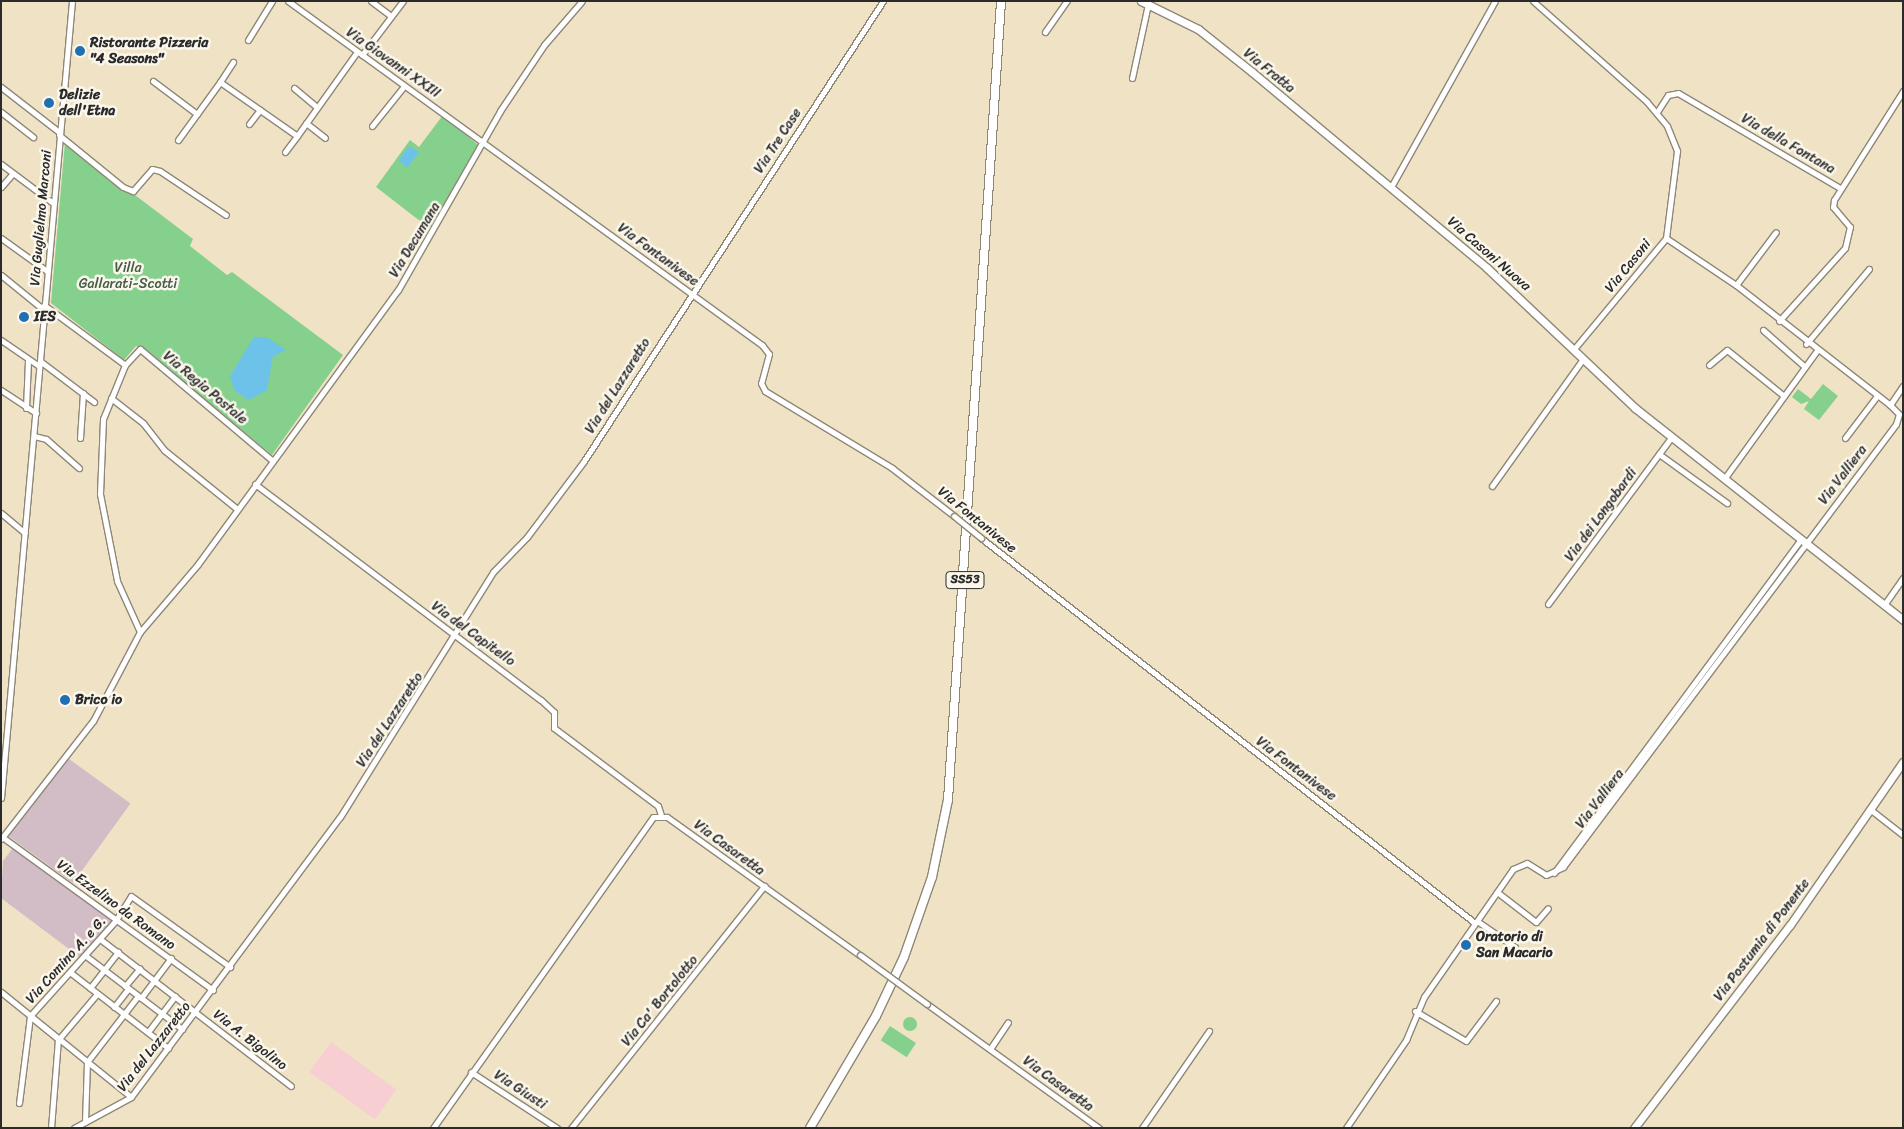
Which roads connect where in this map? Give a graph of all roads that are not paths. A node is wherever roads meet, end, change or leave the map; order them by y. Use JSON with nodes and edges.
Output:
{"nodes":[{"id":1,"x":72,"y":1,"type":"edge"},
{"id":2,"x":272,"y":1,"type":"edge"},
{"id":3,"x":288,"y":1,"type":"edge"},
{"id":4,"x":371,"y":1,"type":"edge"},
{"id":5,"x":403,"y":1,"type":"edge"},
{"id":6,"x":582,"y":1,"type":"edge"},
{"id":7,"x":883,"y":1,"type":"edge"},
{"id":8,"x":1001,"y":1,"type":"edge"},
{"id":9,"x":1066,"y":1,"type":"edge"},
{"id":10,"x":1495,"y":1,"type":"edge"},
{"id":11,"x":1533,"y":1,"type":"edge"},
{"id":12,"x":1143,"y":2,"type":"edge"},
{"id":13,"x":391,"y":16,"type":"junction"},
{"id":14,"x":1045,"y":32,"type":"dead end"},
{"id":15,"x":248,"y":40,"type":"dead end"},
{"id":16,"x":360,"y":54,"type":"junction"},
{"id":17,"x":233,"y":62,"type":"dead end"},
{"id":18,"x":1132,"y":78,"type":"dead end"},
{"id":19,"x":153,"y":81,"type":"dead end"},
{"id":20,"x":220,"y":82,"type":"junction"},
{"id":21,"x":404,"y":86,"type":"junction"},
{"id":22,"x":1,"y":87,"type":"edge"},
{"id":23,"x":294,"y":88,"type":"dead end"},
{"id":24,"x":1903,"y":91,"type":"edge"},
{"id":25,"x":316,"y":108,"type":"junction"},
{"id":26,"x":260,"y":110,"type":"junction"},
{"id":27,"x":1,"y":112,"type":"edge"},
{"id":28,"x":1657,"y":112,"type":"junction"},
{"id":29,"x":197,"y":114,"type":"junction"},
{"id":30,"x":249,"y":124,"type":"dead end"},
{"id":31,"x":306,"y":124,"type":"junction"},
{"id":32,"x":372,"y":126,"type":"dead end"},
{"id":33,"x":59,"y":133,"type":"junction"},
{"id":34,"x":297,"y":136,"type":"junction"},
{"id":35,"x":33,"y":137,"type":"dead end"},
{"id":36,"x":326,"y":138,"type":"dead end"},
{"id":37,"x":178,"y":140,"type":"dead end"},
{"id":38,"x":484,"y":142,"type":"junction"},
{"id":39,"x":285,"y":152,"type":"dead end"},
{"id":40,"x":1,"y":164,"type":"edge"},
{"id":41,"x":1373,"y":172,"type":"joint"},
{"id":42,"x":13,"y":173,"type":"junction"},
{"id":43,"x":1,"y":187,"type":"edge"},
{"id":44,"x":1391,"y":187,"type":"junction"},
{"id":45,"x":1840,"y":188,"type":"junction"},
{"id":46,"x":53,"y":203,"type":"junction"},
{"id":47,"x":226,"y":215,"type":"dead end"},
{"id":48,"x":1776,"y":232,"type":"dead end"},
{"id":49,"x":1,"y":238,"type":"edge"},
{"id":50,"x":1666,"y":238,"type":"junction"},
{"id":51,"x":1869,"y":269,"type":"dead end"},
{"id":52,"x":47,"y":271,"type":"junction"},
{"id":53,"x":1,"y":275,"type":"edge"},
{"id":54,"x":1736,"y":285,"type":"junction"},
{"id":55,"x":691,"y":293,"type":"junction"},
{"id":56,"x":44,"y":307,"type":"junction"},
{"id":57,"x":1779,"y":321,"type":"junction"},
{"id":58,"x":1763,"y":330,"type":"dead end"},
{"id":59,"x":1,"y":340,"type":"edge"},
{"id":60,"x":1806,"y":344,"type":"junction"},
{"id":61,"x":1574,"y":350,"type":"junction"},
{"id":62,"x":1816,"y":352,"type":"junction"},
{"id":63,"x":1583,"y":359,"type":"junction"},
{"id":64,"x":28,"y":360,"type":"junction"},
{"id":65,"x":40,"y":364,"type":"junction"},
{"id":66,"x":125,"y":364,"type":"junction"},
{"id":67,"x":1709,"y":365,"type":"dead end"},
{"id":68,"x":1804,"y":366,"type":"junction"},
{"id":69,"x":1903,"y":386,"type":"edge"},
{"id":70,"x":1,"y":390,"type":"edge"},
{"id":71,"x":82,"y":393,"type":"junction"},
{"id":72,"x":1784,"y":396,"type":"junction"},
{"id":73,"x":1877,"y":396,"type":"junction"},
{"id":74,"x":111,"y":398,"type":"junction"},
{"id":75,"x":94,"y":402,"type":"dead end"},
{"id":76,"x":1890,"y":405,"type":"junction"},
{"id":77,"x":26,"y":408,"type":"junction"},
{"id":78,"x":36,"y":413,"type":"junction"},
{"id":79,"x":34,"y":436,"type":"junction"},
{"id":80,"x":80,"y":438,"type":"dead end"},
{"id":81,"x":1671,"y":438,"type":"junction"},
{"id":82,"x":1845,"y":438,"type":"dead end"},
{"id":83,"x":1659,"y":454,"type":"junction"},
{"id":84,"x":272,"y":460,"type":"junction"},
{"id":85,"x":78,"y":468,"type":"dead end"},
{"id":86,"x":1724,"y":479,"type":"junction"},
{"id":87,"x":255,"y":484,"type":"junction"},
{"id":88,"x":1492,"y":486,"type":"dead end"},
{"id":89,"x":1727,"y":503,"type":"dead end"},
{"id":90,"x":236,"y":508,"type":"junction"},
{"id":91,"x":1,"y":513,"type":"edge"},
{"id":92,"x":25,"y":533,"type":"junction"},
{"id":93,"x":1802,"y":542,"type":"junction"},
{"id":94,"x":1903,"y":578,"type":"edge"},
{"id":95,"x":1548,"y":604,"type":"dead end"},
{"id":96,"x":1884,"y":605,"type":"junction"},
{"id":97,"x":1903,"y":620,"type":"edge"},
{"id":98,"x":140,"y":632,"type":"junction"},
{"id":99,"x":457,"y":634,"type":"junction"},
{"id":100,"x":1903,"y":762,"type":"edge"},
{"id":101,"x":1,"y":798,"type":"edge"},
{"id":102,"x":1871,"y":810,"type":"junction"},
{"id":103,"x":661,"y":814,"type":"junction"},
{"id":104,"x":1903,"y":835,"type":"edge"},
{"id":105,"x":3,"y":839,"type":"edge"},
{"id":106,"x":764,"y":886,"type":"junction"},
{"id":107,"x":1497,"y":892,"type":"junction"},
{"id":108,"x":1548,"y":908,"type":"dead end"},
{"id":109,"x":116,"y":920,"type":"junction"},
{"id":110,"x":1476,"y":922,"type":"junction"},
{"id":111,"x":100,"y":939,"type":"junction"},
{"id":112,"x":1515,"y":947,"type":"dead end"},
{"id":113,"x":118,"y":952,"type":"junction"},
{"id":114,"x":86,"y":956,"type":"junction"},
{"id":115,"x":171,"y":958,"type":"junction"},
{"id":116,"x":230,"y":967,"type":"junction"},
{"id":117,"x":140,"y":968,"type":"junction"},
{"id":118,"x":104,"y":970,"type":"junction"},
{"id":119,"x":71,"y":973,"type":"junction"},
{"id":120,"x":154,"y":980,"type":"junction"},
{"id":121,"x":90,"y":988,"type":"junction"},
{"id":122,"x":127,"y":988,"type":"junction"},
{"id":123,"x":213,"y":990,"type":"junction"},
{"id":124,"x":1,"y":992,"type":"edge"},
{"id":125,"x":98,"y":994,"type":"junction"},
{"id":126,"x":175,"y":996,"type":"junction"},
{"id":127,"x":139,"y":997,"type":"junction"},
{"id":128,"x":1496,"y":1001,"type":"dead end"},
{"id":129,"x":114,"y":1007,"type":"junction"},
{"id":130,"x":1415,"y":1011,"type":"junction"},
{"id":131,"x":195,"y":1012,"type":"junction"},
{"id":132,"x":124,"y":1014,"type":"junction"},
{"id":133,"x":162,"y":1014,"type":"junction"},
{"id":134,"x":30,"y":1016,"type":"junction"},
{"id":135,"x":1008,"y":1022,"type":"dead end"},
{"id":136,"x":182,"y":1029,"type":"junction"},
{"id":137,"x":1209,"y":1031,"type":"dead end"},
{"id":138,"x":148,"y":1032,"type":"junction"},
{"id":139,"x":58,"y":1040,"type":"junction"},
{"id":140,"x":168,"y":1048,"type":"junction"},
{"id":141,"x":990,"y":1049,"type":"junction"},
{"id":142,"x":87,"y":1062,"type":"junction"},
{"id":143,"x":471,"y":1072,"type":"junction"},
{"id":144,"x":291,"y":1086,"type":"dead end"},
{"id":145,"x":131,"y":1097,"type":"junction"},
{"id":146,"x":19,"y":1103,"type":"dead end"},
{"id":147,"x":85,"y":1122,"type":"junction"},
{"id":148,"x":50,"y":1128,"type":"edge"},
{"id":149,"x":74,"y":1128,"type":"edge"},
{"id":150,"x":433,"y":1128,"type":"edge"},
{"id":151,"x":557,"y":1128,"type":"edge"},
{"id":152,"x":571,"y":1128,"type":"edge"},
{"id":153,"x":810,"y":1128,"type":"edge"},
{"id":154,"x":1099,"y":1128,"type":"edge"},
{"id":155,"x":1142,"y":1128,"type":"edge"},
{"id":156,"x":1346,"y":1128,"type":"edge"},
{"id":157,"x":1634,"y":1128,"type":"edge"}],
"edges":[{"from":1,"to":33,"type":"street","name":"Via Guglielmo Marconi"},
{"from":2,"to":15,"type":"street"},
{"from":3,"to":16,"type":"street","name":"Via Giovanni XXIII"},
{"from":4,"to":13,"type":"street"},
{"from":5,"to":13,"type":"street"},
{"from":6,"to":38,"type":"street","name":"Via Decumana"},
{"from":7,"to":55,"type":"street","name":"Via Tre Case"},
{"from":8,"to":153,"type":"highway","number":"SS53"},
{"from":9,"to":14,"type":"street"},
{"from":10,"to":44,"type":"street"},
{"from":11,"to":28,"type":"street"},
{"from":12,"to":18,"type":"street"},
{"from":12,"to":41,"type":"main road","name":"Via Fratta"},
{"from":13,"to":16,"type":"street"},
{"from":16,"to":21,"type":"street","name":"Via Giovanni XXIII"},
{"from":16,"to":25,"type":"street"},
{"from":17,"to":20,"type":"street"},
{"from":19,"to":29,"type":"street"},
{"from":20,"to":26,"type":"street"},
{"from":20,"to":29,"type":"street"},
{"from":21,"to":32,"type":"street"},
{"from":21,"to":38,"type":"street","name":"Via Giovanni XXIII"},
{"from":22,"to":33,"type":"street"},
{"from":23,"to":25,"type":"street"},
{"from":24,"to":45,"type":"street","name":"Via della Fontana"},
{"from":25,"to":31,"type":"street"},
{"from":26,"to":30,"type":"street"},
{"from":26,"to":34,"type":"street"},
{"from":27,"to":35,"type":"street"},
{"from":28,"to":45,"type":"street","name":"Via della Fontana"},
{"from":28,"to":50,"type":"street"},
{"from":29,"to":37,"type":"street"},
{"from":31,"to":34,"type":"street"},
{"from":31,"to":36,"type":"street"},
{"from":33,"to":46,"type":"street","name":"Via Guglielmo Marconi"},
{"from":33,"to":47,"type":"street"},
{"from":34,"to":39,"type":"street"},
{"from":38,"to":55,"type":"street","name":"Via Fontanivese"},
{"from":38,"to":84,"type":"street","name":"Via Decumana"},
{"from":40,"to":42,"type":"street"},
{"from":41,"to":44,"type":"main road","name":"Via Casoni Nuova"},
{"from":42,"to":43,"type":"street"},
{"from":42,"to":46,"type":"street"},
{"from":44,"to":61,"type":"main road","name":"Via Casoni Nuova"},
{"from":45,"to":57,"type":"street"},
{"from":46,"to":52,"type":"street","name":"Via Guglielmo Marconi"},
{"from":48,"to":54,"type":"street"},
{"from":49,"to":52,"type":"street"},
{"from":50,"to":54,"type":"street","name":"Via Casoni"},
{"from":50,"to":61,"type":"street","name":"Via Casoni"},
{"from":51,"to":60,"type":"street"},
{"from":52,"to":56,"type":"street","name":"Via Guglielmo Marconi"},
{"from":53,"to":56,"type":"street"},
{"from":54,"to":57,"type":"street","name":"Via Casoni"},
{"from":55,"to":99,"type":"street","name":"Via del Lazzaretto"},
{"from":55,"to":110,"type":"street","name":"Via Fontanivese","bridge":true},
{"from":56,"to":65,"type":"street","name":"Via Guglielmo Marconi"},
{"from":56,"to":66,"type":"street"},
{"from":57,"to":60,"type":"street","name":"Via Casoni"},
{"from":58,"to":68,"type":"street"},
{"from":59,"to":64,"type":"street"},
{"from":60,"to":62,"type":"street","name":"Via Casoni"},
{"from":61,"to":63,"type":"main road","name":"Via Casoni Nuova"},
{"from":62,"to":68,"type":"street"},
{"from":62,"to":73,"type":"street","name":"Via Casoni"},
{"from":63,"to":81,"type":"main road","name":"Via Casoni Nuova"},
{"from":63,"to":88,"type":"street"},
{"from":64,"to":65,"type":"street"},
{"from":64,"to":77,"type":"street"},
{"from":65,"to":71,"type":"street"},
{"from":65,"to":78,"type":"street","name":"Via Guglielmo Marconi"},
{"from":66,"to":74,"type":"street"},
{"from":66,"to":84,"type":"street","name":"Via Regia Postale"},
{"from":67,"to":72,"type":"street"},
{"from":68,"to":72,"type":"street"},
{"from":69,"to":76,"type":"street"},
{"from":70,"to":77,"type":"street"},
{"from":71,"to":75,"type":"street"},
{"from":71,"to":80,"type":"street"},
{"from":72,"to":86,"type":"street"},
{"from":73,"to":76,"type":"street","name":"Via Casoni"},
{"from":73,"to":82,"type":"street"},
{"from":74,"to":90,"type":"street"},
{"from":74,"to":98,"type":"street"},
{"from":76,"to":93,"type":"street","name":"Via Valliera"},
{"from":77,"to":78,"type":"street"},
{"from":78,"to":79,"type":"street","name":"Via Guglielmo Marconi"},
{"from":79,"to":85,"type":"street"},
{"from":79,"to":92,"type":"street","name":"Via Guglielmo Marconi"},
{"from":81,"to":83,"type":"street","name":"Via dei Longobardi"},
{"from":81,"to":86,"type":"main road","name":"Via Casoni Nuova"},
{"from":83,"to":89,"type":"street"},
{"from":83,"to":95,"type":"street","name":"Via dei Longobardi"},
{"from":84,"to":87,"type":"street","name":"Via Decumana"},
{"from":86,"to":93,"type":"main road","name":"Via Casoni Nuova"},
{"from":87,"to":90,"type":"street","name":"Via Decumana"},
{"from":87,"to":99,"type":"street","name":"Via del Capitello"},
{"from":90,"to":98,"type":"street","name":"Via Decumana"},
{"from":91,"to":92,"type":"street"},
{"from":92,"to":101,"type":"street","name":"Via Guglielmo Marconi"},
{"from":93,"to":96,"type":"main road","name":"Via Casoni Nuova"},
{"from":93,"to":107,"type":"street","name":"Via Valliera"},
{"from":94,"to":96,"type":"street"},
{"from":96,"to":97,"type":"main road","name":"Via Casoni Nuova"},
{"from":98,"to":105,"type":"street","name":"Via Decumana"},
{"from":99,"to":103,"type":"street","name":"Via del Capitello"},
{"from":99,"to":116,"type":"street","name":"Via del Lazzaretto"},
{"from":100,"to":102,"type":"main road","name":"Via Postumia di Ponente"},
{"from":102,"to":104,"type":"street"},
{"from":102,"to":157,"type":"main road","name":"Via Postumia di Ponente"},
{"from":103,"to":106,"type":"street","name":"Via Casaretta"},
{"from":103,"to":143,"type":"street"},
{"from":105,"to":109,"type":"street","name":"Via Ezzelino da Romano"},
{"from":106,"to":141,"type":"street","name":"Via Casaretta","bridge":true},
{"from":106,"to":152,"type":"street","name":"Via Ca' Bortolotto"},
{"from":107,"to":108,"type":"street"},
{"from":107,"to":110,"type":"street"},
{"from":109,"to":111,"type":"street","name":"Via Comino A. e G."},
{"from":109,"to":115,"type":"street","name":"Via Ezzelino da Romano"},
{"from":109,"to":116,"type":"street","name":"Via Comino A. e G."},
{"from":110,"to":112,"type":"street","name":"Via Fontanivese"},
{"from":110,"to":130,"type":"street"},
{"from":111,"to":113,"type":"street","name":"Via A. Bigolino"},
{"from":111,"to":114,"type":"street","name":"Via Comino A. e G."},
{"from":113,"to":117,"type":"street","name":"Via A. Bigolino"},
{"from":113,"to":118,"type":"street"},
{"from":114,"to":118,"type":"street"},
{"from":114,"to":119,"type":"street","name":"Via Comino A. e G."},
{"from":115,"to":120,"type":"street"},
{"from":115,"to":123,"type":"street","name":"Via Ezzelino da Romano"},
{"from":116,"to":123,"type":"street","name":"Via del Lazzaretto"},
{"from":117,"to":120,"type":"street","name":"Via A. Bigolino"},
{"from":117,"to":122,"type":"street"},
{"from":118,"to":121,"type":"street"},
{"from":118,"to":122,"type":"street"},
{"from":119,"to":121,"type":"street"},
{"from":119,"to":134,"type":"street","name":"Via Comino A. e G."},
{"from":120,"to":126,"type":"street","name":"Via A. Bigolino"},
{"from":120,"to":127,"type":"street"},
{"from":121,"to":125,"type":"street"},
{"from":122,"to":127,"type":"street"},
{"from":122,"to":129,"type":"street"},
{"from":123,"to":131,"type":"street","name":"Via del Lazzaretto"},
{"from":124,"to":134,"type":"street"},
{"from":125,"to":129,"type":"street"},
{"from":125,"to":139,"type":"street"},
{"from":126,"to":131,"type":"street","name":"Via A. Bigolino"},
{"from":126,"to":133,"type":"street"},
{"from":127,"to":132,"type":"street"},
{"from":127,"to":133,"type":"street"},
{"from":128,"to":130,"type":"street"},
{"from":129,"to":132,"type":"street"},
{"from":130,"to":156,"type":"street"},
{"from":131,"to":136,"type":"street","name":"Via del Lazzaretto"},
{"from":131,"to":144,"type":"street","name":"Via A. Bigolino"},
{"from":132,"to":138,"type":"street"},
{"from":132,"to":142,"type":"street"},
{"from":133,"to":136,"type":"street"},
{"from":133,"to":138,"type":"street"},
{"from":134,"to":139,"type":"street"},
{"from":134,"to":146,"type":"street","name":"Via Comino A. e G."},
{"from":135,"to":141,"type":"street"},
{"from":136,"to":140,"type":"street","name":"Via del Lazzaretto"},
{"from":137,"to":155,"type":"street"},
{"from":138,"to":140,"type":"street"},
{"from":139,"to":142,"type":"street"},
{"from":139,"to":148,"type":"street"},
{"from":140,"to":145,"type":"street","name":"Via del Lazzaretto"},
{"from":141,"to":154,"type":"street","name":"Via Casaretta"},
{"from":142,"to":145,"type":"street"},
{"from":142,"to":147,"type":"street"},
{"from":143,"to":150,"type":"street"},
{"from":143,"to":151,"type":"street","name":"Via Giusti"},
{"from":145,"to":147,"type":"street","name":"Via del Lazzaretto"},
{"from":147,"to":149,"type":"street","name":"Via del Lazzaretto"}]}
